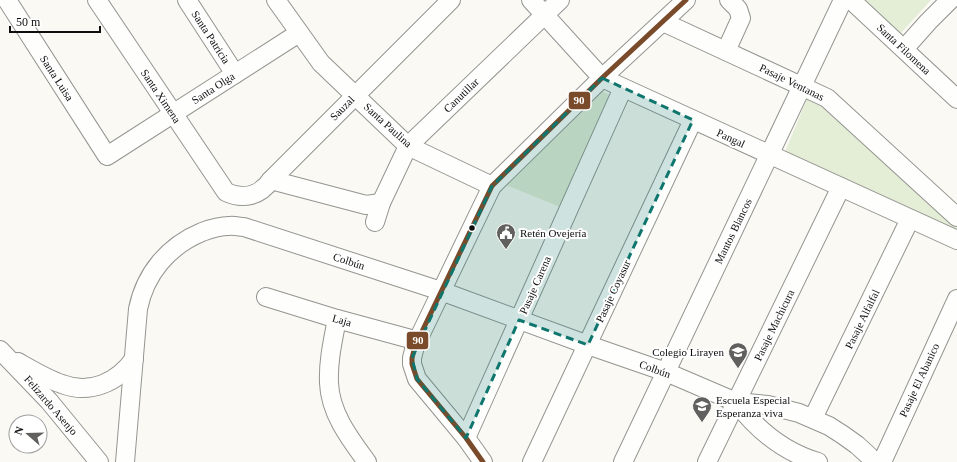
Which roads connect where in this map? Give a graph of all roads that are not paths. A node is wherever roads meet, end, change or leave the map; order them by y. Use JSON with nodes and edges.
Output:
{"nodes":[{"id":1,"x":7,"y":0,"type":"edge"},
{"id":2,"x":97,"y":0,"type":"edge"},
{"id":3,"x":186,"y":0,"type":"edge"},
{"id":4,"x":276,"y":0,"type":"edge"},
{"id":5,"x":451,"y":0,"type":"edge"},
{"id":6,"x":531,"y":0,"type":"edge"},
{"id":7,"x":560,"y":0,"type":"edge"},
{"id":8,"x":686,"y":0,"type":"edge"},
{"id":9,"x":729,"y":0,"type":"edge"},
{"id":10,"x":844,"y":0,"type":"edge"},
{"id":11,"x":851,"y":0,"type":"edge"},
{"id":12,"x":950,"y":0,"type":"edge"},
{"id":13,"x":544,"y":15,"type":"junction"},
{"id":14,"x":663,"y":22,"type":"junction"},
{"id":15,"x":300,"y":33,"type":"junction"},
{"id":16,"x":904,"y":49,"type":"junction"},
{"id":17,"x":726,"y":51,"type":"junction"},
{"id":18,"x":235,"y":74,"type":"junction"},
{"id":19,"x":602,"y":78,"type":"junction"},
{"id":20,"x":802,"y":86,"type":"junction"},
{"id":21,"x":623,"y":88,"type":"junction"},
{"id":22,"x":355,"y":95,"type":"junction"},
{"id":23,"x":957,"y":99,"type":"edge"},
{"id":24,"x":173,"y":114,"type":"junction"},
{"id":25,"x":693,"y":120,"type":"junction"},
{"id":26,"x":408,"y":146,"type":"junction"},
{"id":27,"x":770,"y":155,"type":"junction"},
{"id":28,"x":107,"y":156,"type":"joint"},
{"id":29,"x":271,"y":180,"type":"junction"},
{"id":30,"x":492,"y":186,"type":"junction"},
{"id":31,"x":841,"y":187,"type":"junction"},
{"id":32,"x":226,"y":192,"type":"joint"},
{"id":33,"x":381,"y":203,"type":"junction"},
{"id":34,"x":957,"y":217,"type":"edge"},
{"id":35,"x":910,"y":219,"type":"junction"},
{"id":36,"x":375,"y":222,"type":"dead end"},
{"id":37,"x":957,"y":240,"type":"edge"},
{"id":38,"x":441,"y":291,"type":"junction"},
{"id":39,"x":266,"y":296,"type":"dead end"},
{"id":40,"x":957,"y":299,"type":"edge"},
{"id":41,"x":336,"y":318,"type":"junction"},
{"id":42,"x":519,"y":320,"type":"junction"},
{"id":43,"x":418,"y":341,"type":"junction"},
{"id":44,"x":588,"y":345,"type":"junction"},
{"id":45,"x":3,"y":353,"type":"edge"},
{"id":46,"x":134,"y":359,"type":"junction"},
{"id":47,"x":666,"y":372,"type":"junction"},
{"id":48,"x":736,"y":402,"type":"junction"},
{"id":49,"x":813,"y":418,"type":"junction"},
{"id":50,"x":466,"y":438,"type":"junction"},
{"id":51,"x":798,"y":459,"type":"edge"},
{"id":52,"x":99,"y":462,"type":"edge"},
{"id":53,"x":125,"y":462,"type":"edge"},
{"id":54,"x":367,"y":462,"type":"edge"},
{"id":55,"x":483,"y":462,"type":"edge"},
{"id":56,"x":532,"y":462,"type":"edge"},
{"id":57,"x":623,"y":462,"type":"edge"},
{"id":58,"x":707,"y":462,"type":"edge"},
{"id":59,"x":818,"y":462,"type":"edge"},
{"id":60,"x":874,"y":462,"type":"edge"},
{"id":61,"x":882,"y":462,"type":"edge"}],
"edges":[{"from":1,"to":28,"type":"street","name":"Santa Luisa"},
{"from":2,"to":24,"type":"street","name":"Santa Ximena"},
{"from":3,"to":18,"type":"street","name":"Santa Patricia"},
{"from":4,"to":15,"type":"street","name":"Santa Paulina"},
{"from":5,"to":22,"type":"street","name":"Sauzal"},
{"from":6,"to":13,"type":"street","name":"Pangal"},
{"from":7,"to":13,"type":"street","name":"Canutillar"},
{"from":8,"to":14,"type":"street"},
{"from":9,"to":17,"type":"street"},
{"from":10,"to":20,"type":"street","name":"Mantos Blancos"},
{"from":11,"to":16,"type":"street","name":"Santa Filomena"},
{"from":12,"to":16,"type":"street"},
{"from":13,"to":19,"type":"street","name":"Pangal"},
{"from":13,"to":26,"type":"street","name":"Canutillar"},
{"from":14,"to":17,"type":"street","name":"Pasaje Ventanas"},
{"from":14,"to":19,"type":"street"},
{"from":15,"to":18,"type":"street","name":"Santa Olga"},
{"from":15,"to":22,"type":"street","name":"Santa Paulina"},
{"from":16,"to":23,"type":"street","name":"Santa Filomena"},
{"from":17,"to":20,"type":"street","name":"Pasaje Ventanas"},
{"from":18,"to":24,"type":"street","name":"Santa Olga"},
{"from":19,"to":21,"type":"street","name":"Pangal"},
{"from":19,"to":30,"type":"street"},
{"from":20,"to":27,"type":"street","name":"Mantos Blancos"},
{"from":20,"to":34,"type":"street","name":"Pasaje Ventanas"},
{"from":21,"to":25,"type":"street","name":"Pangal"},
{"from":21,"to":42,"type":"street","name":"Pasaje Carena"},
{"from":22,"to":26,"type":"street","name":"Santa Paulina"},
{"from":22,"to":29,"type":"street","name":"Sauzal"},
{"from":24,"to":28,"type":"street","name":"Santa Olga"},
{"from":24,"to":32,"type":"street","name":"Santa Ximena"},
{"from":25,"to":27,"type":"street","name":"Pangal"},
{"from":25,"to":44,"type":"street","name":"Pasaje Coyasur"},
{"from":26,"to":30,"type":"street","name":"Santa Paulina"},
{"from":26,"to":33,"type":"street","name":"Canutillar"},
{"from":27,"to":31,"type":"street","name":"Pangal"},
{"from":27,"to":47,"type":"street","name":"Mantos Blancos"},
{"from":29,"to":32,"type":"street","name":"Sauzal"},
{"from":29,"to":33,"type":"street"},
{"from":30,"to":38,"type":"street"},
{"from":31,"to":35,"type":"street","name":"Pangal"},
{"from":31,"to":48,"type":"street","name":"Pasaje Machicura"},
{"from":33,"to":36,"type":"street","name":"Canutillar"},
{"from":35,"to":37,"type":"street","name":"Pangal"},
{"from":35,"to":49,"type":"street","name":"Pasaje Alfalfal"},
{"from":38,"to":42,"type":"street","name":"Colbún"},
{"from":38,"to":43,"type":"street"},
{"from":38,"to":46,"type":"street","name":"Colbún"},
{"from":39,"to":41,"type":"street","name":"Laja"},
{"from":40,"to":61,"type":"street","name":"Pasaje El Abanico"},
{"from":41,"to":43,"type":"street","name":"Laja"},
{"from":41,"to":54,"type":"street"},
{"from":42,"to":44,"type":"street","name":"Colbún"},
{"from":42,"to":50,"type":"street","name":"Pasaje Carena"},
{"from":43,"to":50,"type":"street"},
{"from":44,"to":47,"type":"street","name":"Colbún"},
{"from":44,"to":56,"type":"street","name":"Pasaje Coyasur"},
{"from":45,"to":46,"type":"street"},
{"from":45,"to":52,"type":"street","name":"Felizardo Asenjo"},
{"from":46,"to":53,"type":"street","name":"Colbún"},
{"from":47,"to":48,"type":"street","name":"Colbún"},
{"from":47,"to":57,"type":"street","name":"Mantos Blancos"},
{"from":48,"to":49,"type":"street","name":"Colbún"},
{"from":48,"to":51,"type":"street","name":"Colbún"},
{"from":48,"to":58,"type":"street","name":"Pasaje Machicura"},
{"from":49,"to":60,"type":"street","name":"Colbún"},
{"from":50,"to":55,"type":"street"},
{"from":51,"to":59,"type":"street","name":"Colbún"}]}
